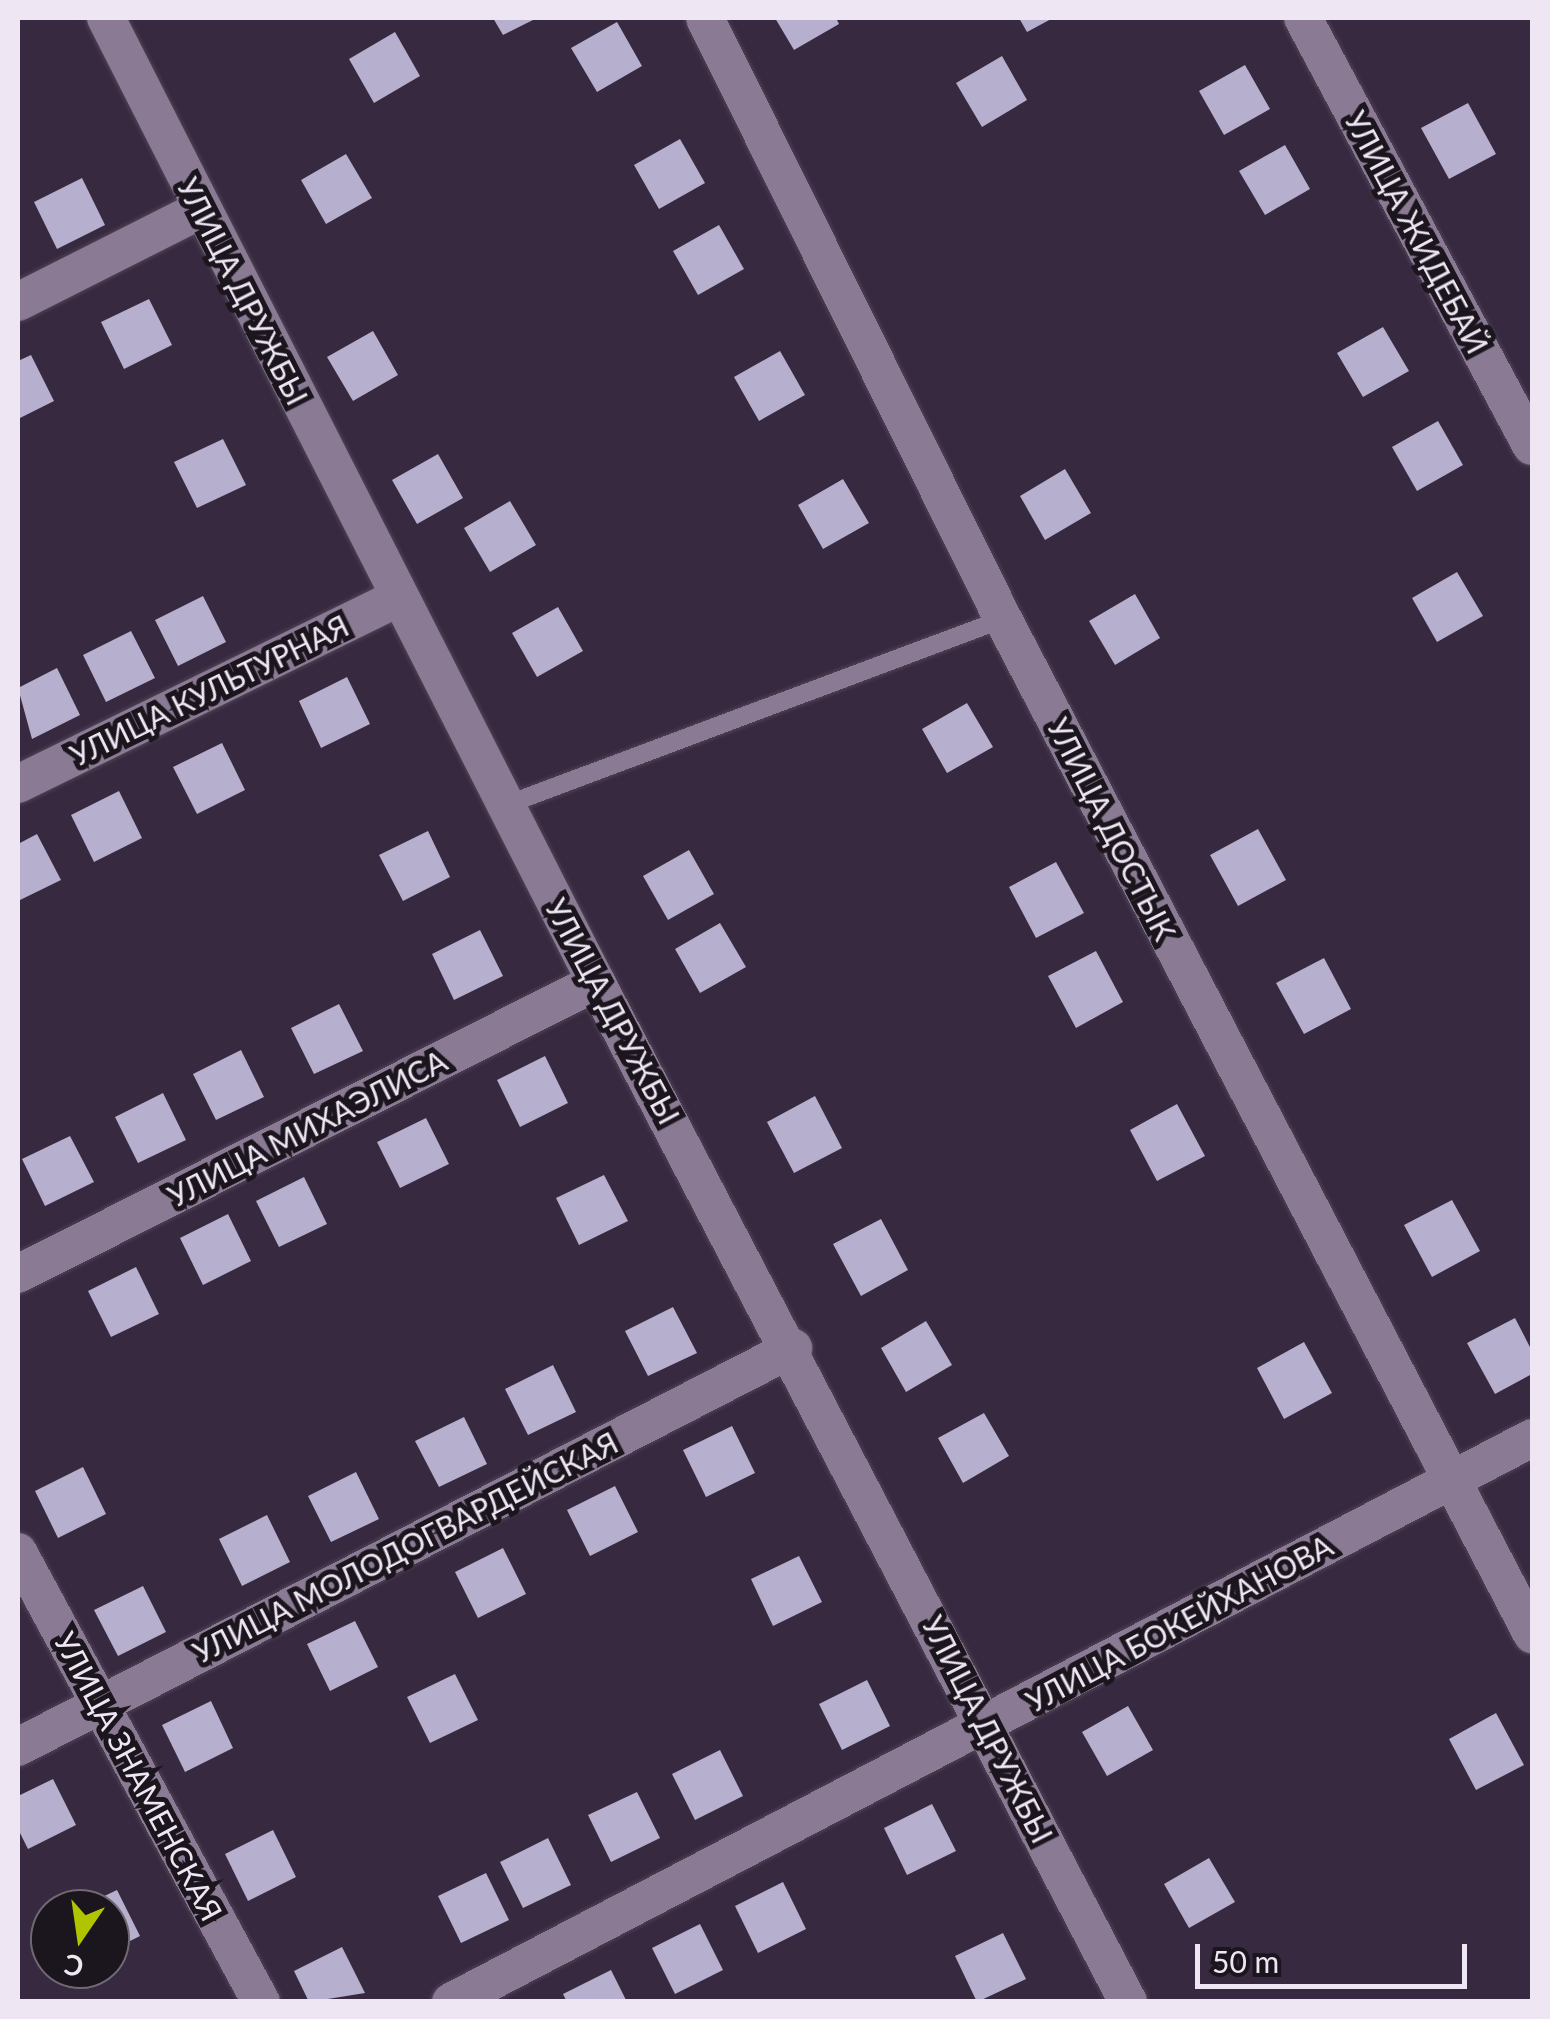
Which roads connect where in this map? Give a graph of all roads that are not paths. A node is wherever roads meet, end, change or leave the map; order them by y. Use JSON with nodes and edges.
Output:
{"nodes":[{"id":1,"x":106,"y":18,"type":"edge"},
{"id":2,"x":705,"y":18,"type":"edge"},
{"id":3,"x":1303,"y":18,"type":"edge"},
{"id":4,"x":202,"y":210,"type":"junction"},
{"id":5,"x":18,"y":302,"type":"edge"},
{"id":6,"x":1532,"y":446,"type":"edge"},
{"id":7,"x":400,"y":597,"type":"junction"},
{"id":8,"x":1003,"y":619,"type":"junction"},
{"id":9,"x":18,"y":784,"type":"edge"},
{"id":10,"x":506,"y":805,"type":"junction"},
{"id":11,"x":596,"y":982,"type":"junction"},
{"id":12,"x":18,"y":1274,"type":"edge"},
{"id":13,"x":793,"y":1348,"type":"junction"},
{"id":14,"x":1532,"y":1438,"type":"edge"},
{"id":15,"x":1450,"y":1480,"type":"junction"},
{"id":16,"x":18,"y":1552,"type":"edge"},
{"id":17,"x":1532,"y":1634,"type":"edge"},
{"id":18,"x":100,"y":1703,"type":"junction"},
{"id":19,"x":986,"y":1725,"type":"junction"},
{"id":20,"x":18,"y":1747,"type":"edge"},
{"id":21,"x":260,"y":2002,"type":"edge"},
{"id":22,"x":452,"y":2002,"type":"edge"},
{"id":23,"x":1128,"y":2002,"type":"edge"}],
"edges":[{"from":1,"to":4,"type":"street","name":"УЛИЦА ДРУЖБЫ"},
{"from":2,"to":8,"type":"street","name":"УЛИЦА ДОСТЫК"},
{"from":3,"to":6,"type":"street","name":"УЛИЦА ЖИДЕБАЙ"},
{"from":4,"to":5,"type":"street"},
{"from":4,"to":7,"type":"street","name":"УЛИЦА ДРУЖБЫ"},
{"from":7,"to":9,"type":"street","name":"УЛИЦА КУЛЬТУРНАЯ"},
{"from":7,"to":10,"type":"street","name":"УЛИЦА ДРУЖБЫ"},
{"from":8,"to":10,"type":"lane"},
{"from":8,"to":15,"type":"street","name":"УЛИЦА ДОСТЫК"},
{"from":10,"to":11,"type":"street","name":"УЛИЦА ДРУЖБЫ"},
{"from":11,"to":12,"type":"street","name":"УЛИЦА МИХАЭЛИСА"},
{"from":11,"to":13,"type":"street","name":"УЛИЦА ДРУЖБЫ"},
{"from":13,"to":18,"type":"street","name":"УЛИЦА МОЛОДОГВАРДЕЙСКАЯ"},
{"from":13,"to":19,"type":"street","name":"УЛИЦА ДРУЖБЫ"},
{"from":14,"to":15,"type":"street","name":"УЛИЦА БОКЕЙХАНОВА"},
{"from":15,"to":17,"type":"street","name":"УЛИЦА ДОСТЫК"},
{"from":15,"to":19,"type":"street","name":"УЛИЦА БОКЕЙХАНОВА"},
{"from":16,"to":18,"type":"street","name":"УЛИЦА ЗНАМЕНСКАЯ"},
{"from":18,"to":20,"type":"street","name":"УЛИЦА МОЛОДОГВАРДЕЙСКАЯ"},
{"from":18,"to":21,"type":"street","name":"УЛИЦА ЗНАМЕНСКАЯ"},
{"from":19,"to":22,"type":"street","name":"УЛИЦА БОКЕЙХАНОВА"},
{"from":19,"to":23,"type":"street","name":"УЛИЦА ДРУЖБЫ"}]}
